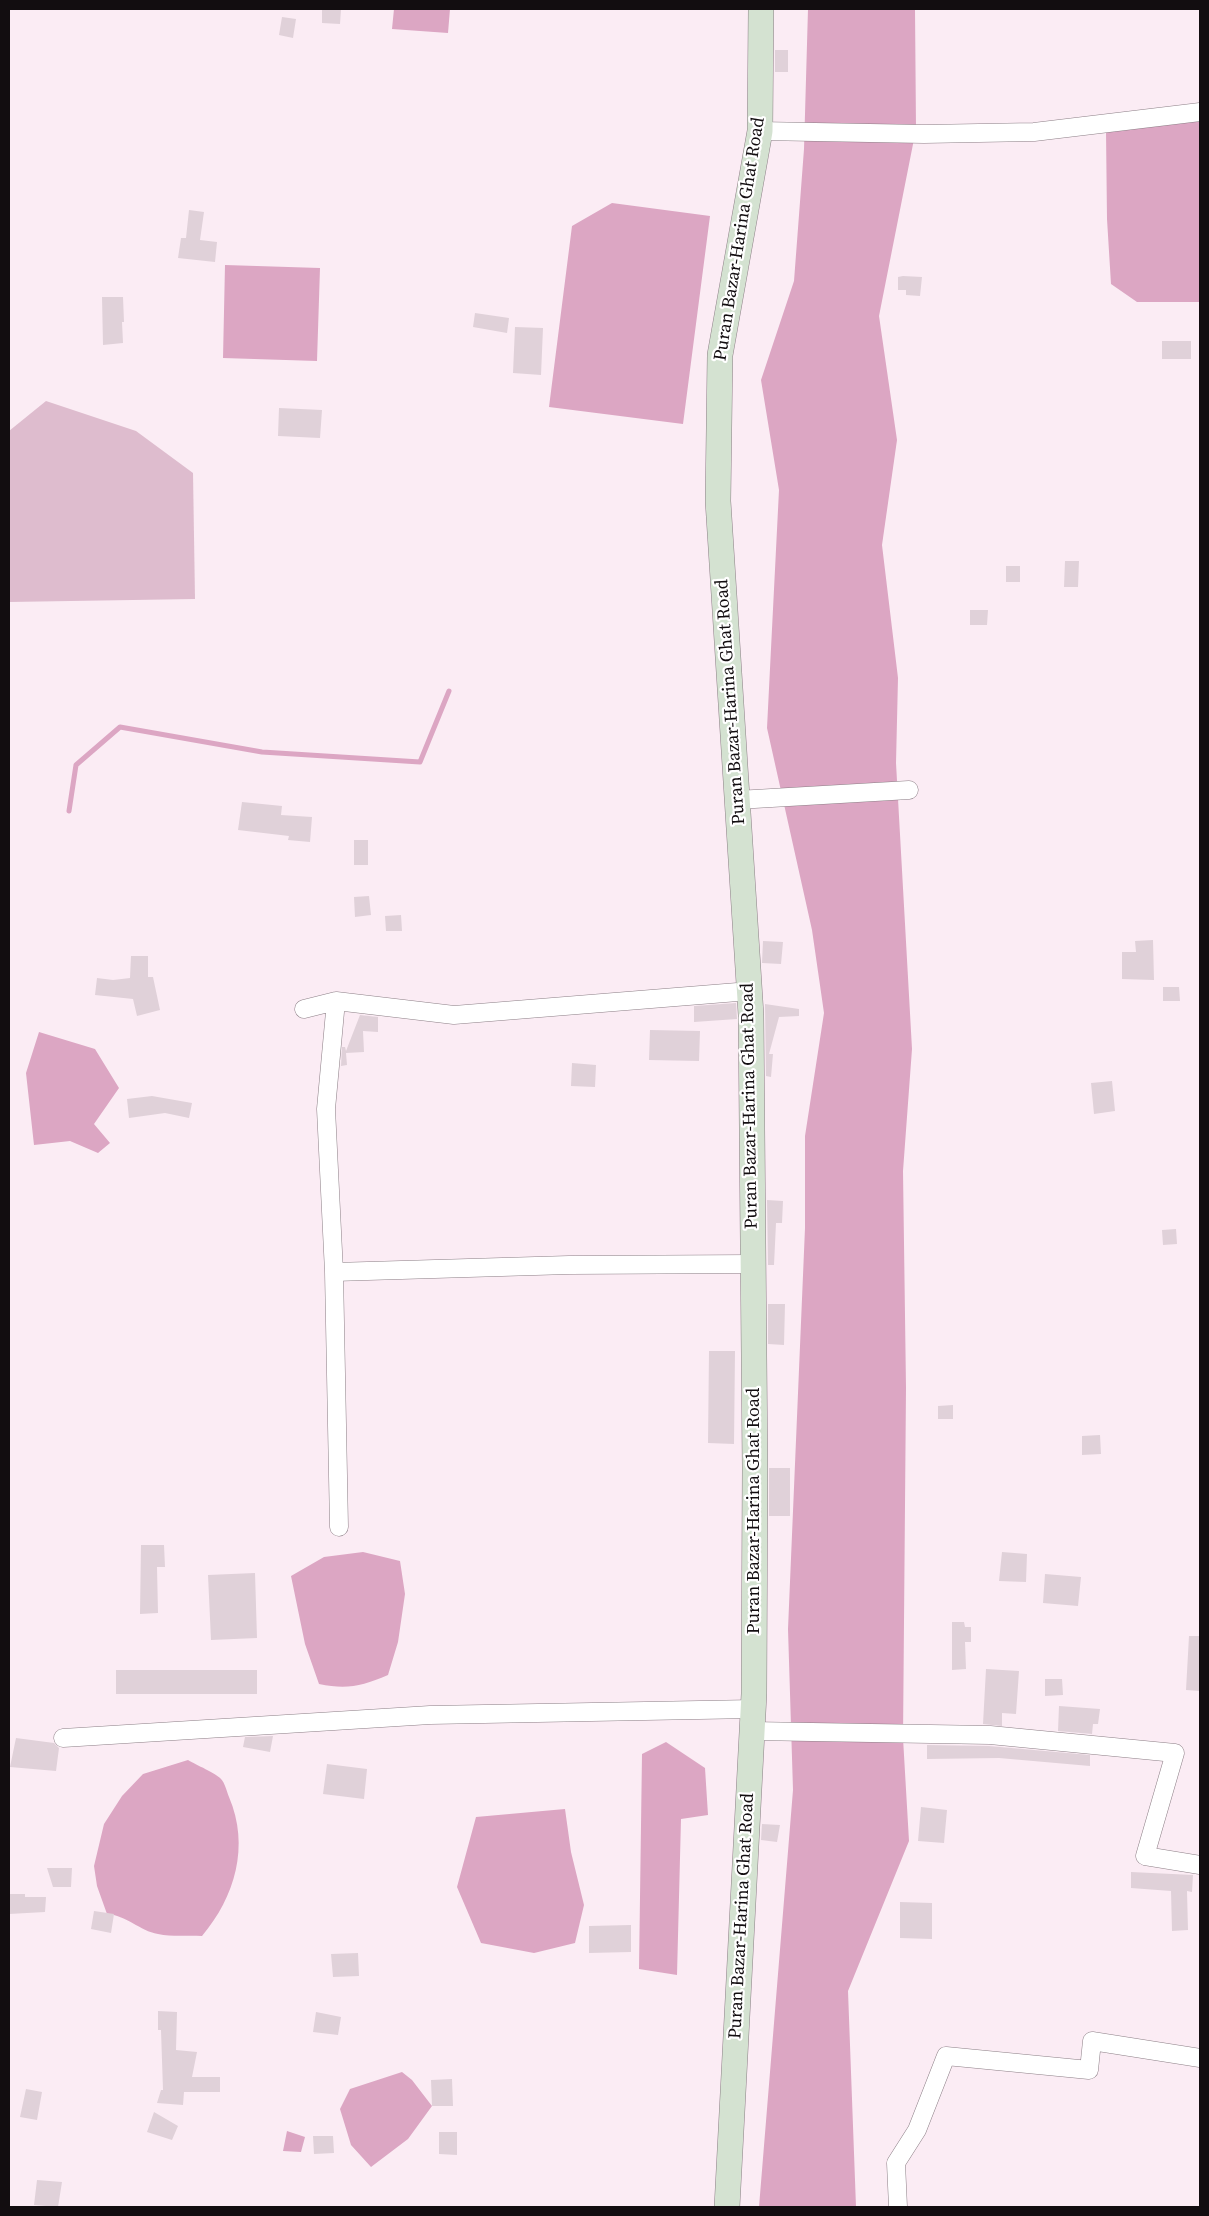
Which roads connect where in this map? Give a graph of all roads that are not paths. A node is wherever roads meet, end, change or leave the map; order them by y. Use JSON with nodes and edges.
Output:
{"nodes":[{"id":1,"x":761,"y":9,"type":"edge"},
{"id":2,"x":1200,"y":112,"type":"edge"},
{"id":3,"x":760,"y":131,"type":"junction"},
{"id":4,"x":909,"y":790,"type":"dead end"},
{"id":5,"x":737,"y":800,"type":"junction"},
{"id":6,"x":750,"y":991,"type":"junction"},
{"id":7,"x":336,"y":1001,"type":"junction"},
{"id":8,"x":304,"y":1009,"type":"dead end"},
{"id":9,"x":753,"y":1264,"type":"junction"},
{"id":10,"x":334,"y":1272,"type":"junction"},
{"id":11,"x":339,"y":1527,"type":"dead end"},
{"id":12,"x":753,"y":1720,"type":"junction"},
{"id":13,"x":63,"y":1738,"type":"dead end"},
{"id":14,"x":1200,"y":1866,"type":"edge"},
{"id":15,"x":1200,"y":2058,"type":"edge"},
{"id":16,"x":726,"y":2207,"type":"edge"},
{"id":17,"x":898,"y":2207,"type":"edge"}],
"edges":[{"from":1,"to":3,"type":"main road","name":"Puran Bazar-Harina Ghat Road"},
{"from":2,"to":3,"type":"street"},
{"from":3,"to":5,"type":"main road","name":"Puran Bazar-Harina Ghat Road"},
{"from":4,"to":5,"type":"street"},
{"from":5,"to":6,"type":"main road","name":"Puran Bazar-Harina Ghat Road"},
{"from":6,"to":7,"type":"street"},
{"from":6,"to":9,"type":"main road","name":"Puran Bazar-Harina Ghat Road"},
{"from":7,"to":8,"type":"street"},
{"from":7,"to":10,"type":"street"},
{"from":9,"to":10,"type":"street"},
{"from":9,"to":12,"type":"main road","name":"Puran Bazar-Harina Ghat Road"},
{"from":10,"to":11,"type":"street"},
{"from":12,"to":13,"type":"street"},
{"from":12,"to":14,"type":"street"},
{"from":12,"to":16,"type":"main road","name":"Puran Bazar-Harina Ghat Road"},
{"from":15,"to":17,"type":"street"}]}
